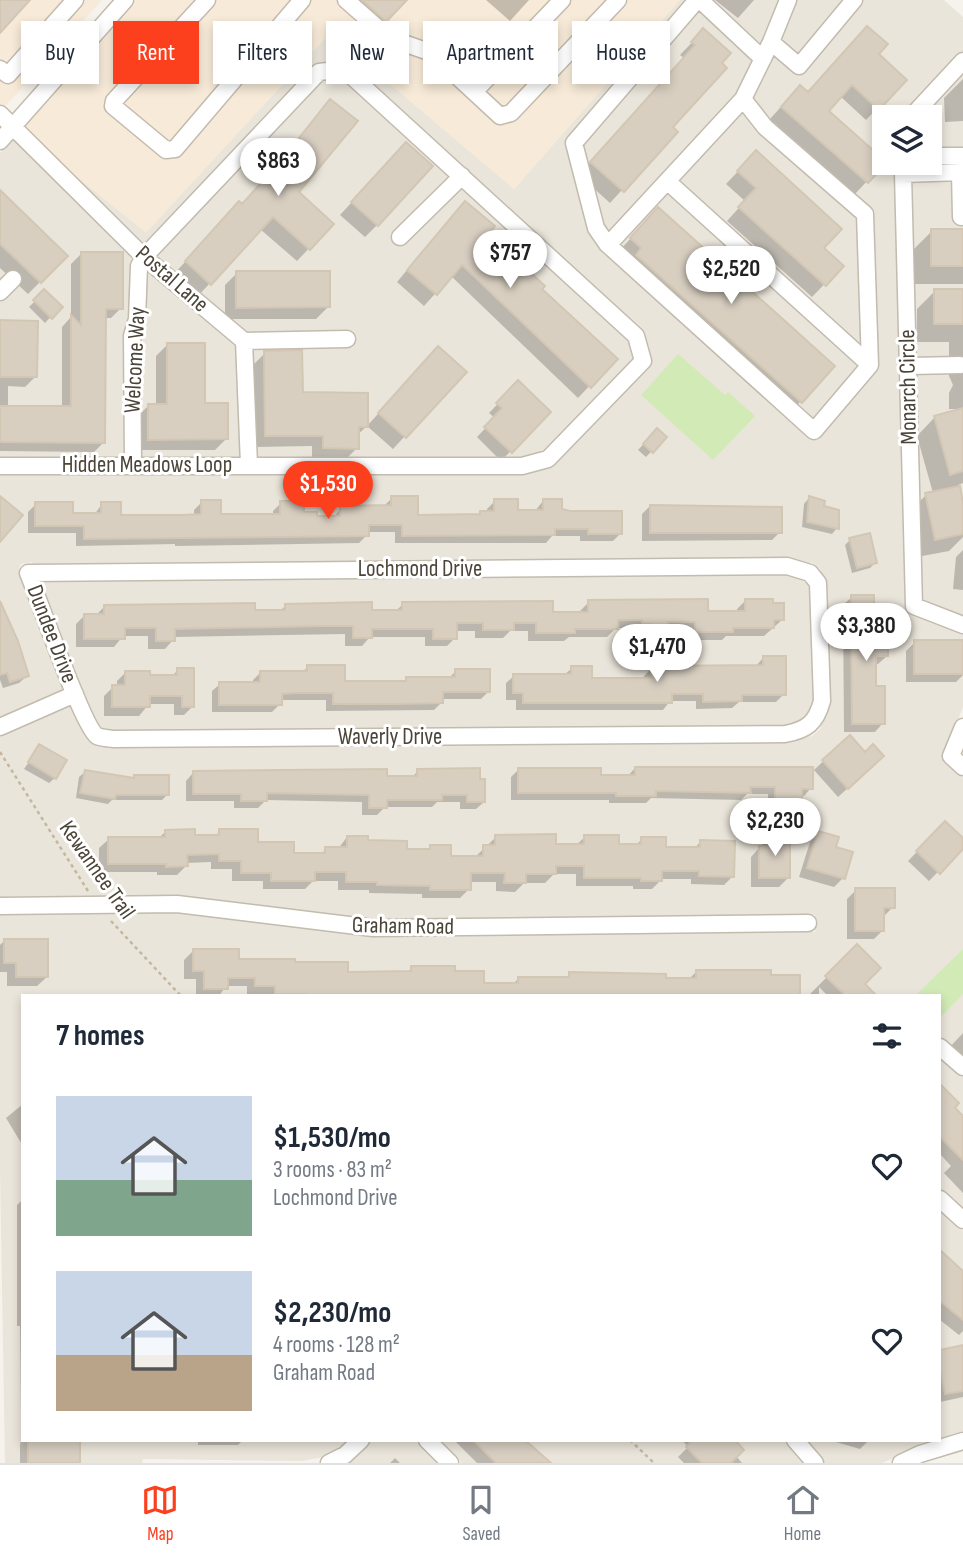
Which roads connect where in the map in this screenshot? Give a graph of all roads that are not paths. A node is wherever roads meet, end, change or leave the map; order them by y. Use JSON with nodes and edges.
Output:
{"nodes":[{"id":1,"x":75,"y":0,"type":"edge"},
{"id":2,"x":125,"y":0,"type":"edge"},
{"id":3,"x":207,"y":0,"type":"edge"},
{"id":4,"x":302,"y":0,"type":"edge"},
{"id":5,"x":346,"y":0,"type":"edge"},
{"id":6,"x":562,"y":0,"type":"edge"},
{"id":7,"x":618,"y":0,"type":"edge"},
{"id":8,"x":699,"y":0,"type":"edge"},
{"id":9,"x":788,"y":0,"type":"edge"},
{"id":10,"x":854,"y":0,"type":"edge"},
{"id":11,"x":771,"y":42,"type":"junction"},
{"id":12,"x":763,"y":59,"type":"junction"},
{"id":13,"x":963,"y":61,"type":"edge"},
{"id":14,"x":0,"y":69,"type":"edge"},
{"id":15,"x":475,"y":91,"type":"junction"},
{"id":16,"x":743,"y":99,"type":"junction"},
{"id":17,"x":922,"y":105,"type":"edge"},
{"id":18,"x":0,"y":114,"type":"edge"},
{"id":19,"x":14,"y":126,"type":"junction"},
{"id":20,"x":0,"y":141,"type":"edge"},
{"id":21,"x":942,"y":160,"type":"edge"},
{"id":22,"x":962,"y":167,"type":"edge"},
{"id":23,"x":461,"y":176,"type":"junction"},
{"id":24,"x":667,"y":181,"type":"junction"},
{"id":25,"x":961,"y":217,"type":"edge"},
{"id":26,"x":400,"y":237,"type":"dead end"},
{"id":27,"x":608,"y":245,"type":"junction"},
{"id":28,"x":144,"y":257,"type":"junction"},
{"id":29,"x":13,"y":279,"type":"dead end"},
{"id":30,"x":0,"y":292,"type":"edge"},
{"id":31,"x":346,"y":338,"type":"dead end"},
{"id":32,"x":244,"y":341,"type":"junction"},
{"id":33,"x":870,"y":365,"type":"junction"},
{"id":34,"x":960,"y":365,"type":"dead end"},
{"id":35,"x":908,"y":366,"type":"junction"},
{"id":36,"x":132,"y":464,"type":"junction"},
{"id":37,"x":249,"y":465,"type":"junction"},
{"id":38,"x":0,"y":466,"type":"edge"},
{"id":39,"x":29,"y":573,"type":"joint"},
{"id":40,"x":963,"y":625,"type":"edge"},
{"id":41,"x":75,"y":694,"type":"junction"},
{"id":42,"x":811,"y":725,"type":"joint"},
{"id":43,"x":0,"y":727,"type":"edge"},
{"id":44,"x":963,"y":727,"type":"edge"},
{"id":45,"x":963,"y":767,"type":"edge"},
{"id":46,"x":0,"y":906,"type":"edge"},
{"id":47,"x":808,"y":923,"type":"dead end"},
{"id":48,"x":941,"y":1047,"type":"edge"},
{"id":49,"x":963,"y":1067,"type":"edge"},
{"id":50,"x":941,"y":1200,"type":"edge"},
{"id":51,"x":963,"y":1220,"type":"edge"},
{"id":52,"x":963,"y":1440,"type":"edge"},
{"id":53,"x":359,"y":1442,"type":"edge"},
{"id":54,"x":428,"y":1442,"type":"edge"},
{"id":55,"x":797,"y":1442,"type":"edge"},
{"id":56,"x":329,"y":1463,"type":"edge"},
{"id":57,"x":450,"y":1463,"type":"edge"},
{"id":58,"x":815,"y":1463,"type":"edge"},
{"id":59,"x":901,"y":1463,"type":"edge"}],
"edges":[{"from":1,"to":14,"type":"street"},
{"from":2,"to":19,"type":"street"},
{"from":3,"to":4,"type":"street"},
{"from":5,"to":15,"type":"street"},
{"from":6,"to":15,"type":"street"},
{"from":7,"to":15,"type":"street"},
{"from":8,"to":12,"type":"street"},
{"from":8,"to":27,"type":"street"},
{"from":9,"to":11,"type":"street"},
{"from":10,"to":11,"type":"street"},
{"from":11,"to":12,"type":"street"},
{"from":12,"to":16,"type":"street"},
{"from":13,"to":17,"type":"street"},
{"from":16,"to":24,"type":"street"},
{"from":16,"to":33,"type":"street"},
{"from":18,"to":19,"type":"street","name":"Postal Lane"},
{"from":19,"to":20,"type":"street"},
{"from":19,"to":28,"type":"street","name":"Postal Lane"},
{"from":21,"to":22,"type":"street"},
{"from":22,"to":25,"type":"street"},
{"from":22,"to":35,"type":"street","name":"Monarch Circle"},
{"from":23,"to":26,"type":"street"},
{"from":23,"to":28,"type":"street","name":"Hidden Meadows Loop"},
{"from":23,"to":37,"type":"street","name":"Hidden Meadows Loop"},
{"from":24,"to":27,"type":"street"},
{"from":24,"to":33,"type":"street"},
{"from":27,"to":33,"type":"street"},
{"from":28,"to":32,"type":"street","name":"Postal Lane"},
{"from":28,"to":36,"type":"street","name":"Welcome Way"},
{"from":29,"to":30,"type":"street"},
{"from":31,"to":32,"type":"street"},
{"from":32,"to":37,"type":"street"},
{"from":34,"to":35,"type":"street"},
{"from":35,"to":40,"type":"street","name":"Monarch Circle"},
{"from":36,"to":37,"type":"street","name":"Hidden Meadows Loop"},
{"from":36,"to":38,"type":"street","name":"Hidden Meadows Loop"},
{"from":39,"to":41,"type":"street","name":"Dundee Drive"},
{"from":39,"to":42,"type":"street","name":"Lochmond Drive"},
{"from":41,"to":42,"type":"street","name":"Waverly Drive"},
{"from":41,"to":43,"type":"street"},
{"from":44,"to":45,"type":"street"},
{"from":46,"to":47,"type":"street","name":"Graham Road"},
{"from":48,"to":49,"type":"street"},
{"from":50,"to":51,"type":"street"},
{"from":52,"to":59,"type":"street"},
{"from":53,"to":56,"type":"street"},
{"from":54,"to":57,"type":"street"},
{"from":55,"to":58,"type":"street"}]}
